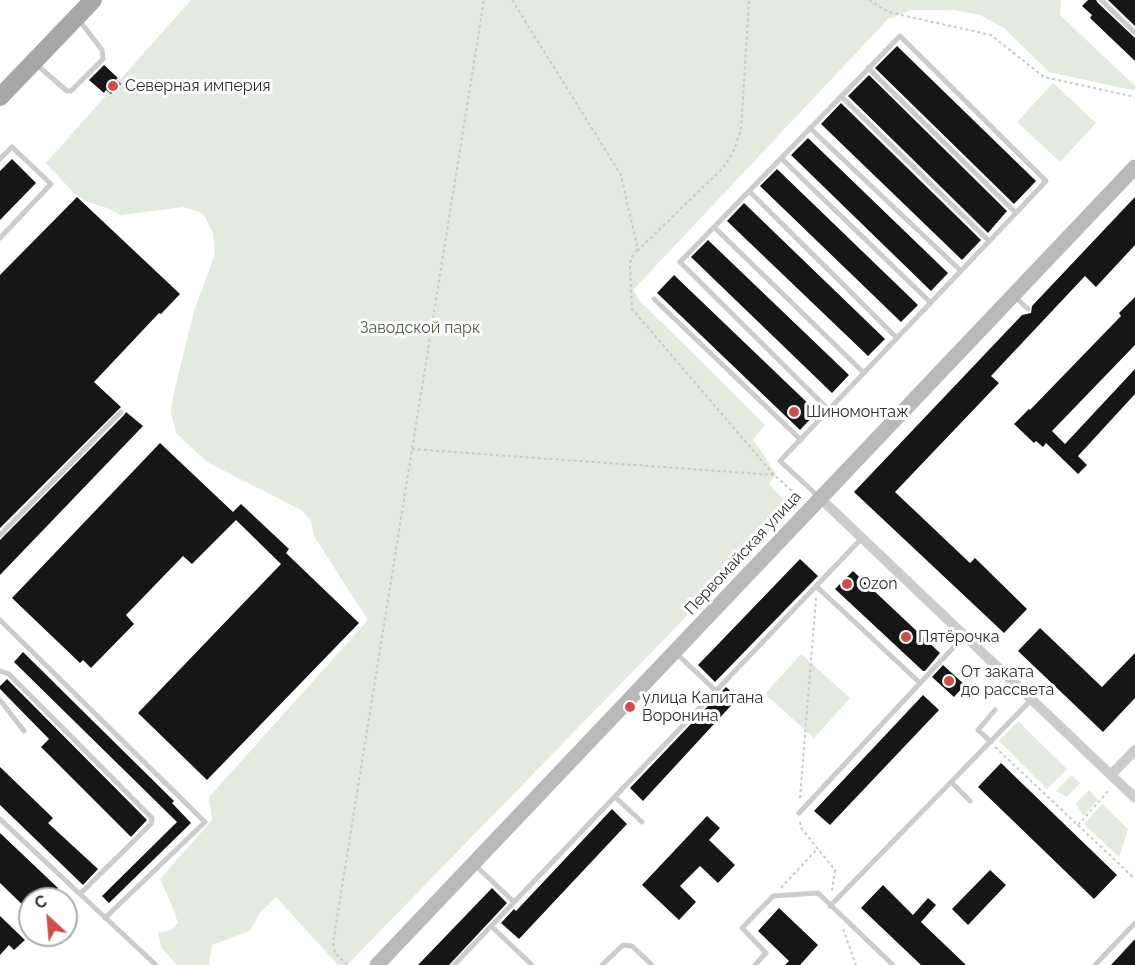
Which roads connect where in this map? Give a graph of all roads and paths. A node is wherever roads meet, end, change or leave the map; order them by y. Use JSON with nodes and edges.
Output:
{"nodes":[{"id":1,"x":93,"y":0,"type":"edge"},
{"id":2,"x":484,"y":0,"type":"edge"},
{"id":3,"x":512,"y":0,"type":"edge"},
{"id":4,"x":749,"y":0,"type":"edge"},
{"id":5,"x":869,"y":0,"type":"edge"},
{"id":6,"x":1101,"y":0,"type":"edge"},
{"id":7,"x":77,"y":17,"type":"junction"},
{"id":8,"x":1135,"y":33,"type":"edge"},
{"id":9,"x":33,"y":62,"type":"junction"},
{"id":10,"x":868,"y":68,"type":"junction"},
{"id":11,"x":841,"y":96,"type":"junction"},
{"id":12,"x":0,"y":97,"type":"edge"},
{"id":13,"x":1135,"y":97,"type":"edge"},
{"id":14,"x":810,"y":128,"type":"junction"},
{"id":15,"x":781,"y":158,"type":"junction"},
{"id":16,"x":0,"y":159,"type":"edge"},
{"id":17,"x":1135,"y":167,"type":"edge"},
{"id":18,"x":749,"y":190,"type":"junction"},
{"id":19,"x":1016,"y":213,"type":"junction"},
{"id":20,"x":714,"y":227,"type":"junction"},
{"id":21,"x":0,"y":238,"type":"edge"},
{"id":22,"x":989,"y":241,"type":"junction"},
{"id":23,"x":638,"y":250,"type":"junction"},
{"id":24,"x":961,"y":271,"type":"junction"},
{"id":25,"x":1013,"y":294,"type":"junction"},
{"id":26,"x":654,"y":299,"type":"dead end"},
{"id":27,"x":931,"y":303,"type":"junction"},
{"id":28,"x":1028,"y":309,"type":"dead end"},
{"id":29,"x":897,"y":338,"type":"junction"},
{"id":30,"x":864,"y":373,"type":"junction"},
{"id":31,"x":829,"y":410,"type":"junction"},
{"id":32,"x":121,"y":412,"type":"dead end"},
{"id":33,"x":801,"y":440,"type":"junction"},
{"id":34,"x":412,"y":449,"type":"junction"},
{"id":35,"x":774,"y":475,"type":"junction"},
{"id":36,"x":820,"y":498,"type":"junction"},
{"id":37,"x":803,"y":500,"type":"dead end"},
{"id":38,"x":0,"y":534,"type":"edge"},
{"id":39,"x":862,"y":538,"type":"junction"},
{"id":40,"x":816,"y":586,"type":"junction"},
{"id":41,"x":0,"y":620,"type":"edge"},
{"id":42,"x":965,"y":635,"type":"junction"},
{"id":43,"x":675,"y":651,"type":"junction"},
{"id":44,"x":0,"y":671,"type":"edge"},
{"id":45,"x":920,"y":683,"type":"junction"},
{"id":46,"x":716,"y":691,"type":"junction"},
{"id":47,"x":1032,"y":699,"type":"junction"},
{"id":48,"x":0,"y":700,"type":"edge"},
{"id":49,"x":995,"y":710,"type":"dead end"},
{"id":50,"x":24,"y":730,"type":"dead end"},
{"id":51,"x":991,"y":742,"type":"junction"},
{"id":52,"x":1135,"y":750,"type":"edge"},
{"id":53,"x":1114,"y":778,"type":"junction"},
{"id":54,"x":951,"y":782,"type":"junction"},
{"id":55,"x":615,"y":797,"type":"junction"},
{"id":56,"x":1135,"y":798,"type":"edge"},
{"id":57,"x":970,"y":801,"type":"dead end"},
{"id":58,"x":799,"y":813,"type":"junction"},
{"id":59,"x":0,"y":819,"type":"edge"},
{"id":60,"x":642,"y":822,"type":"dead end"},
{"id":61,"x":1078,"y":825,"type":"junction"},
{"id":62,"x":818,"y":848,"type":"junction"},
{"id":63,"x":473,"y":864,"type":"junction"},
{"id":64,"x":1135,"y":879,"type":"edge"},
{"id":65,"x":80,"y":894,"type":"junction"},
{"id":66,"x":773,"y":896,"type":"junction"},
{"id":67,"x":514,"y":902,"type":"junction"},
{"id":68,"x":830,"y":906,"type":"junction"},
{"id":69,"x":837,"y":912,"type":"junction"},
{"id":70,"x":105,"y":918,"type":"junction"},
{"id":71,"x":1135,"y":923,"type":"edge"},
{"id":72,"x":491,"y":926,"type":"junction"},
{"id":73,"x":156,"y":965,"type":"edge"},
{"id":74,"x":347,"y":965,"type":"edge"},
{"id":75,"x":377,"y":965,"type":"edge"},
{"id":76,"x":454,"y":965,"type":"edge"},
{"id":77,"x":532,"y":965,"type":"edge"},
{"id":78,"x":602,"y":965,"type":"edge"},
{"id":79,"x":652,"y":965,"type":"edge"},
{"id":80,"x":755,"y":965,"type":"edge"},
{"id":81,"x":856,"y":965,"type":"edge"},
{"id":82,"x":893,"y":965,"type":"edge"},
{"id":83,"x":1095,"y":965,"type":"edge"}],
"edges":[{"from":1,"to":7,"type":"main road"},
{"from":2,"to":34,"type":"path"},
{"from":3,"to":23,"type":"path"},
{"from":4,"to":23,"type":"path"},
{"from":5,"to":13,"type":"path"},
{"from":6,"to":8,"type":"lane"},
{"from":7,"to":9,"type":"main road"},
{"from":7,"to":9,"type":"lane"},
{"from":9,"to":12,"type":"main road"},
{"from":10,"to":11,"type":"lane"},
{"from":10,"to":19,"type":"lane"},
{"from":10,"to":19,"type":"lane"},
{"from":11,"to":14,"type":"lane"},
{"from":11,"to":22,"type":"lane"},
{"from":14,"to":15,"type":"lane"},
{"from":14,"to":24,"type":"lane"},
{"from":15,"to":18,"type":"lane"},
{"from":15,"to":27,"type":"lane"},
{"from":16,"to":21,"type":"lane"},
{"from":17,"to":25,"type":"street","name":"Первомайская улица"},
{"from":18,"to":20,"type":"lane"},
{"from":18,"to":29,"type":"lane"},
{"from":19,"to":22,"type":"lane"},
{"from":20,"to":30,"type":"lane"},
{"from":20,"to":31,"type":"lane"},
{"from":22,"to":24,"type":"lane"},
{"from":23,"to":35,"type":"path"},
{"from":24,"to":27,"type":"lane"},
{"from":25,"to":28,"type":"lane"},
{"from":25,"to":36,"type":"street","name":"Первомайская улица"},
{"from":26,"to":33,"type":"lane"},
{"from":27,"to":29,"type":"lane"},
{"from":29,"to":30,"type":"lane"},
{"from":30,"to":31,"type":"lane"},
{"from":31,"to":33,"type":"lane"},
{"from":32,"to":38,"type":"lane"},
{"from":33,"to":36,"type":"lane"},
{"from":34,"to":35,"type":"path"},
{"from":34,"to":74,"type":"path"},
{"from":35,"to":37,"type":"path"},
{"from":36,"to":39,"type":"street"},
{"from":36,"to":43,"type":"street","name":"Первомайская улица"},
{"from":39,"to":40,"type":"lane"},
{"from":39,"to":42,"type":"street"},
{"from":40,"to":45,"type":"lane"},
{"from":40,"to":46,"type":"lane"},
{"from":40,"to":58,"type":"path"},
{"from":41,"to":70,"type":"lane"},
{"from":42,"to":45,"type":"lane"},
{"from":42,"to":47,"type":"street"},
{"from":43,"to":46,"type":"lane"},
{"from":43,"to":63,"type":"street","name":"Первомайская улица"},
{"from":44,"to":65,"type":"lane"},
{"from":45,"to":58,"type":"lane"},
{"from":46,"to":55,"type":"lane"},
{"from":47,"to":51,"type":"lane"},
{"from":47,"to":53,"type":"street"},
{"from":48,"to":50,"type":"lane"},
{"from":49,"to":51,"type":"lane"},
{"from":51,"to":54,"type":"lane"},
{"from":51,"to":61,"type":"path"},
{"from":52,"to":53,"type":"street"},
{"from":53,"to":56,"type":"street"},
{"from":53,"to":61,"type":"path"},
{"from":54,"to":57,"type":"lane"},
{"from":54,"to":68,"type":"lane"},
{"from":55,"to":60,"type":"lane"},
{"from":55,"to":67,"type":"lane"},
{"from":58,"to":62,"type":"path"},
{"from":59,"to":65,"type":"lane"},
{"from":61,"to":64,"type":"path"},
{"from":62,"to":66,"type":"path"},
{"from":62,"to":68,"type":"path"},
{"from":63,"to":67,"type":"lane"},
{"from":63,"to":75,"type":"street","name":"Первомайская улица"},
{"from":65,"to":70,"type":"lane"},
{"from":66,"to":68,"type":"lane"},
{"from":66,"to":80,"type":"lane"},
{"from":67,"to":72,"type":"lane"},
{"from":68,"to":69,"type":"lane"},
{"from":69,"to":81,"type":"path"},
{"from":69,"to":82,"type":"lane"},
{"from":70,"to":73,"type":"lane"},
{"from":71,"to":83,"type":"lane"},
{"from":72,"to":76,"type":"lane"},
{"from":72,"to":77,"type":"lane"},
{"from":78,"to":79,"type":"lane"}]}
